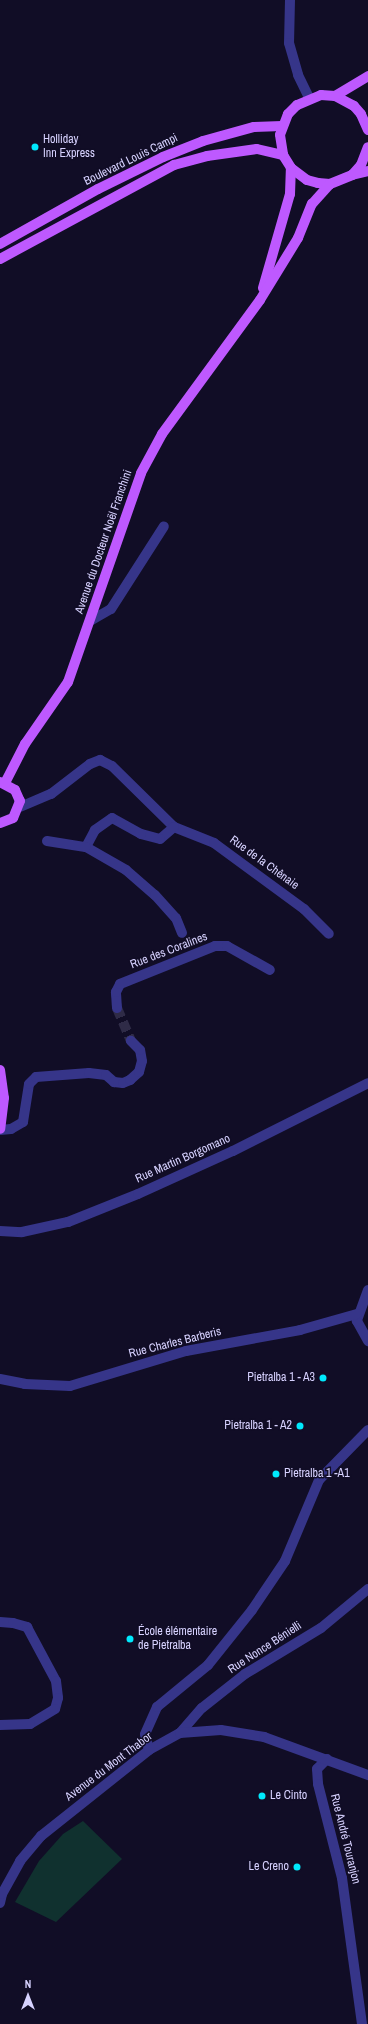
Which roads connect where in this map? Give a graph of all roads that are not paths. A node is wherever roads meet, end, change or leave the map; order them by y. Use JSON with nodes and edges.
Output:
{"nodes":[{"id":1,"x":290,"y":0,"type":"edge"},
{"id":2,"x":368,"y":76,"type":"edge"},
{"id":3,"x":335,"y":96,"type":"junction"},
{"id":4,"x":309,"y":98,"type":"junction"},
{"id":5,"x":367,"y":123,"type":"edge"},
{"id":6,"x":282,"y":126,"type":"junction"},
{"id":7,"x":368,"y":148,"type":"edge"},
{"id":8,"x":283,"y":155,"type":"junction"},
{"id":9,"x":291,"y":168,"type":"junction"},
{"id":10,"x":368,"y":171,"type":"edge"},
{"id":11,"x":352,"y":175,"type":"junction"},
{"id":12,"x":330,"y":184,"type":"junction"},
{"id":13,"x":0,"y":244,"type":"edge"},
{"id":14,"x":0,"y":259,"type":"edge"},
{"id":15,"x":260,"y":300,"type":"junction"},
{"id":16,"x":164,"y":526,"type":"dead end"},
{"id":17,"x":90,"y":621,"type":"junction"},
{"id":18,"x":3,"y":783,"type":"edge"},
{"id":19,"x":20,"y":807,"type":"junction"},
{"id":20,"x":0,"y":824,"type":"edge"},
{"id":21,"x":174,"y":827,"type":"junction"},
{"id":22,"x":48,"y":841,"type":"dead end"},
{"id":23,"x":86,"y":847,"type":"junction"},
{"id":24,"x":182,"y":933,"type":"dead end"},
{"id":25,"x":329,"y":934,"type":"dead end"},
{"id":26,"x":270,"y":970,"type":"dead end"},
{"id":27,"x":118,"y":1008,"type":"tunnel mouth"},
{"id":28,"x":131,"y":1041,"type":"tunnel mouth"},
{"id":29,"x":0,"y":1070,"type":"edge"},
{"id":30,"x":368,"y":1083,"type":"edge"},
{"id":31,"x":0,"y":1130,"type":"edge"},
{"id":32,"x":0,"y":1231,"type":"edge"},
{"id":33,"x":368,"y":1290,"type":"edge"},
{"id":34,"x":357,"y":1314,"type":"junction"},
{"id":35,"x":368,"y":1341,"type":"edge"},
{"id":36,"x":0,"y":1379,"type":"edge"},
{"id":37,"x":368,"y":1430,"type":"edge"},
{"id":38,"x":368,"y":1589,"type":"edge"},
{"id":39,"x":0,"y":1622,"type":"edge"},
{"id":40,"x":0,"y":1725,"type":"edge"},
{"id":41,"x":180,"y":1733,"type":"junction"},
{"id":42,"x":149,"y":1750,"type":"junction"},
{"id":43,"x":327,"y":1759,"type":"junction"},
{"id":44,"x":368,"y":1775,"type":"edge"},
{"id":45,"x":1,"y":1897,"type":"edge"},
{"id":46,"x":362,"y":2024,"type":"edge"}],
"edges":[{"from":1,"to":4,"type":"street"},
{"from":2,"to":3,"type":"main road"},
{"from":3,"to":4,"type":"main road"},
{"from":3,"to":5,"type":"main road"},
{"from":4,"to":6,"type":"main road"},
{"from":6,"to":8,"type":"main road"},
{"from":6,"to":13,"type":"main road","name":"Boulevard Louis Campi"},
{"from":7,"to":11,"type":"main road"},
{"from":8,"to":9,"type":"main road"},
{"from":8,"to":14,"type":"main road","name":"Boulevard Louis Campi"},
{"from":9,"to":12,"type":"main road"},
{"from":9,"to":15,"type":"main road","name":"Avenue du Docteur Noël Franchini"},
{"from":10,"to":11,"type":"main road"},
{"from":11,"to":12,"type":"main road"},
{"from":12,"to":15,"type":"main road","name":"Avenue du Docteur Noël Franchini"},
{"from":15,"to":17,"type":"main road","name":"Avenue du Docteur Noël Franchini"},
{"from":16,"to":17,"type":"street"},
{"from":17,"to":18,"type":"main road","name":"Avenue du Docteur Noël Franchini"},
{"from":18,"to":19,"type":"main road"},
{"from":19,"to":20,"type":"main road"},
{"from":19,"to":21,"type":"street","name":"Rue de la Chênaie"},
{"from":21,"to":23,"type":"street"},
{"from":21,"to":25,"type":"street","name":"Rue de la Chênaie"},
{"from":22,"to":23,"type":"street"},
{"from":23,"to":24,"type":"street"},
{"from":26,"to":27,"type":"street","name":"Rue des Coralines"},
{"from":28,"to":31,"type":"street"},
{"from":29,"to":31,"type":"main road"},
{"from":30,"to":32,"type":"street","name":"Rue Martin Borgomano"},
{"from":33,"to":34,"type":"street"},
{"from":34,"to":35,"type":"street"},
{"from":34,"to":36,"type":"street","name":"Rue Charles Barberis"},
{"from":37,"to":42,"type":"street"},
{"from":38,"to":41,"type":"street","name":"Rue Nonce Bénielli"},
{"from":39,"to":40,"type":"street"},
{"from":41,"to":42,"type":"street","name":"Avenue du Mont Thabor"},
{"from":41,"to":43,"type":"street","name":"Avenue du Mont Thabor"},
{"from":42,"to":45,"type":"street","name":"Avenue du Mont Thabor"},
{"from":43,"to":44,"type":"street","name":"Avenue du Mont Thabor"},
{"from":43,"to":46,"type":"street","name":"Rue André Touranjon"}]}
